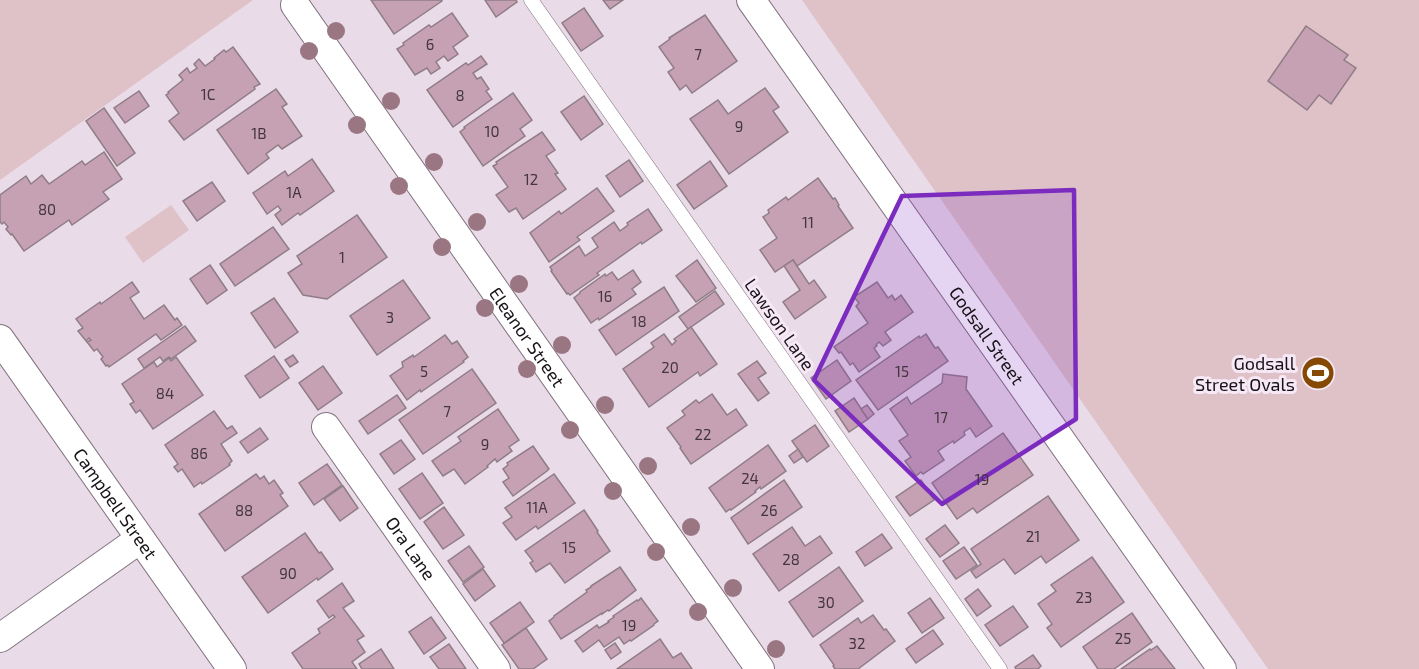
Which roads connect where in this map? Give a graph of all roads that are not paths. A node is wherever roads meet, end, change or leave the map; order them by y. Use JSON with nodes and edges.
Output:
{"nodes":[{"id":1,"x":531,"y":0,"type":"edge"},
{"id":2,"x":751,"y":0,"type":"edge"},
{"id":3,"x":295,"y":5,"type":"dead end"},
{"id":4,"x":0,"y":339,"type":"edge"},
{"id":5,"x":326,"y":427,"type":"dead end"},
{"id":6,"x":140,"y":539,"type":"junction"},
{"id":7,"x":0,"y":638,"type":"edge"},
{"id":8,"x":231,"y":669,"type":"edge"},
{"id":9,"x":496,"y":669,"type":"edge"},
{"id":10,"x":760,"y":669,"type":"edge"},
{"id":11,"x":1000,"y":669,"type":"edge"},
{"id":12,"x":1222,"y":669,"type":"edge"}],
"edges":[{"from":1,"to":11,"type":"lane","name":"Lawson Lane"},
{"from":2,"to":12,"type":"street","name":"Godsall Street"},
{"from":3,"to":10,"type":"street","name":"Eleanor Street"},
{"from":4,"to":6,"type":"street","name":"Campbell Street"},
{"from":5,"to":9,"type":"street","name":"Ora Lane"},
{"from":6,"to":7,"type":"street"},
{"from":6,"to":8,"type":"street","name":"Campbell Street"}]}
